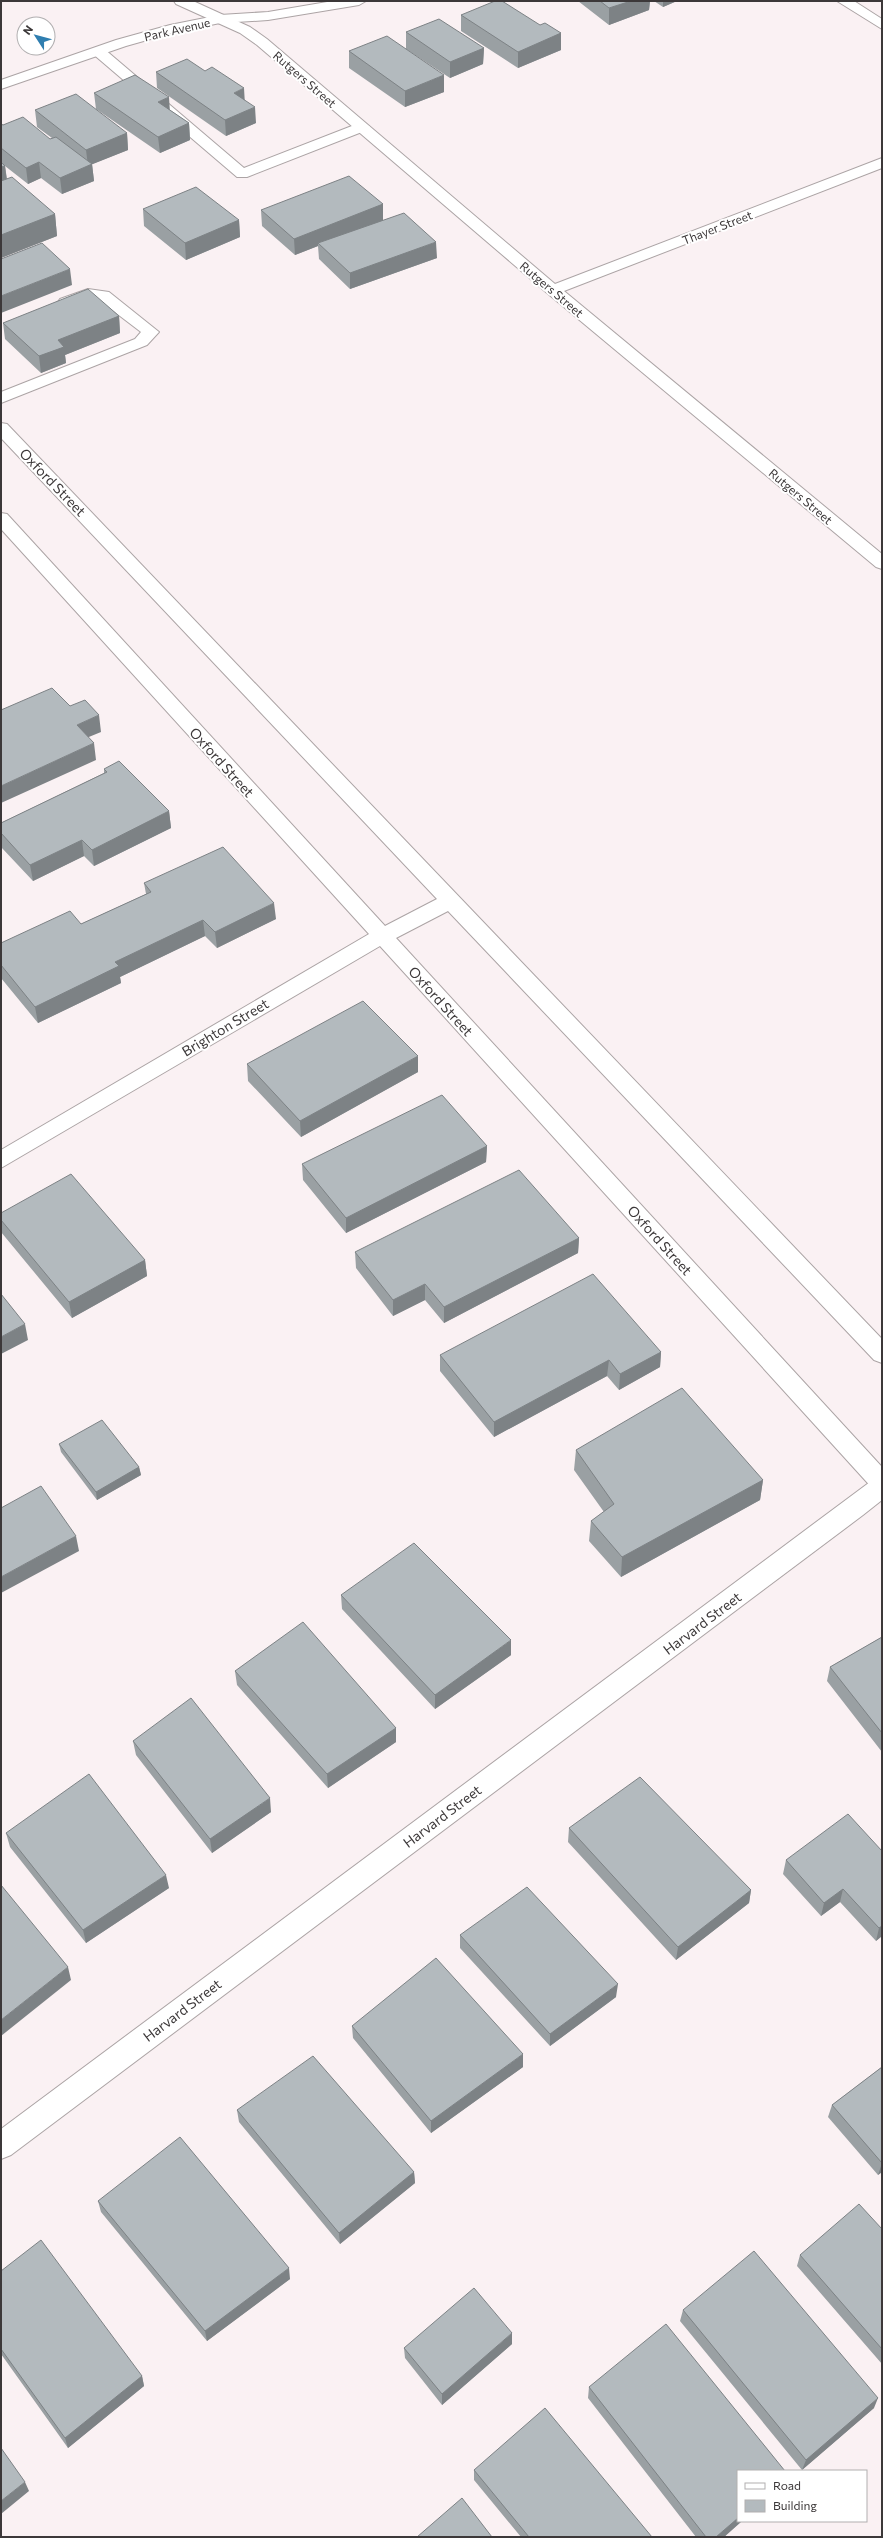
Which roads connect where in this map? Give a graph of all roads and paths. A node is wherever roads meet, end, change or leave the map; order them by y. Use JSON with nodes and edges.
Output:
{"nodes":[{"id":1,"x":181,"y":1,"type":"edge"},
{"id":2,"x":359,"y":1,"type":"edge"},
{"id":3,"x":844,"y":1,"type":"edge"},
{"id":4,"x":220,"y":19,"type":"junction"},
{"id":5,"x":882,"y":25,"type":"edge"},
{"id":6,"x":98,"y":51,"type":"junction"},
{"id":7,"x":1,"y":85,"type":"edge"},
{"id":8,"x":362,"y":127,"type":"junction"},
{"id":9,"x":882,"y":163,"type":"edge"},
{"id":10,"x":553,"y":290,"type":"junction"},
{"id":11,"x":52,"y":307,"type":"edge"},
{"id":12,"x":1,"y":398,"type":"edge"},
{"id":13,"x":1,"y":428,"type":"edge"},
{"id":14,"x":1,"y":518,"type":"edge"},
{"id":15,"x":882,"y":563,"type":"edge"},
{"id":16,"x":452,"y":900,"type":"junction"},
{"id":17,"x":382,"y":936,"type":"junction"},
{"id":18,"x":1,"y":1160,"type":"edge"},
{"id":19,"x":882,"y":1354,"type":"edge"},
{"id":20,"x":882,"y":1483,"type":"edge"},
{"id":21,"x":882,"y":1486,"type":"edge"},
{"id":22,"x":1,"y":2146,"type":"edge"}],
"edges":[{"from":1,"to":4,"type":"street","name":"Rutgers Street"},
{"from":2,"to":4,"type":"street","name":"Park Avenue"},
{"from":3,"to":5,"type":"street"},
{"from":4,"to":6,"type":"street","name":"Park Avenue"},
{"from":4,"to":8,"type":"street","name":"Rutgers Street"},
{"from":6,"to":7,"type":"street","name":"Park Avenue"},
{"from":6,"to":8,"type":"street"},
{"from":8,"to":10,"type":"street","name":"Rutgers Street"},
{"from":9,"to":10,"type":"street","name":"Thayer Street"},
{"from":10,"to":15,"type":"street","name":"Rutgers Street"},
{"from":11,"to":12,"type":"street"},
{"from":13,"to":16,"type":"street","name":"Oxford Street"},
{"from":14,"to":17,"type":"street","name":"Oxford Street"},
{"from":16,"to":17,"type":"street","name":"Brighton Street"},
{"from":16,"to":19,"type":"street","name":"Oxford Street"},
{"from":17,"to":18,"type":"street","name":"Brighton Street"},
{"from":17,"to":20,"type":"street","name":"Oxford Street"},
{"from":21,"to":22,"type":"street","name":"Harvard Street"}]}
